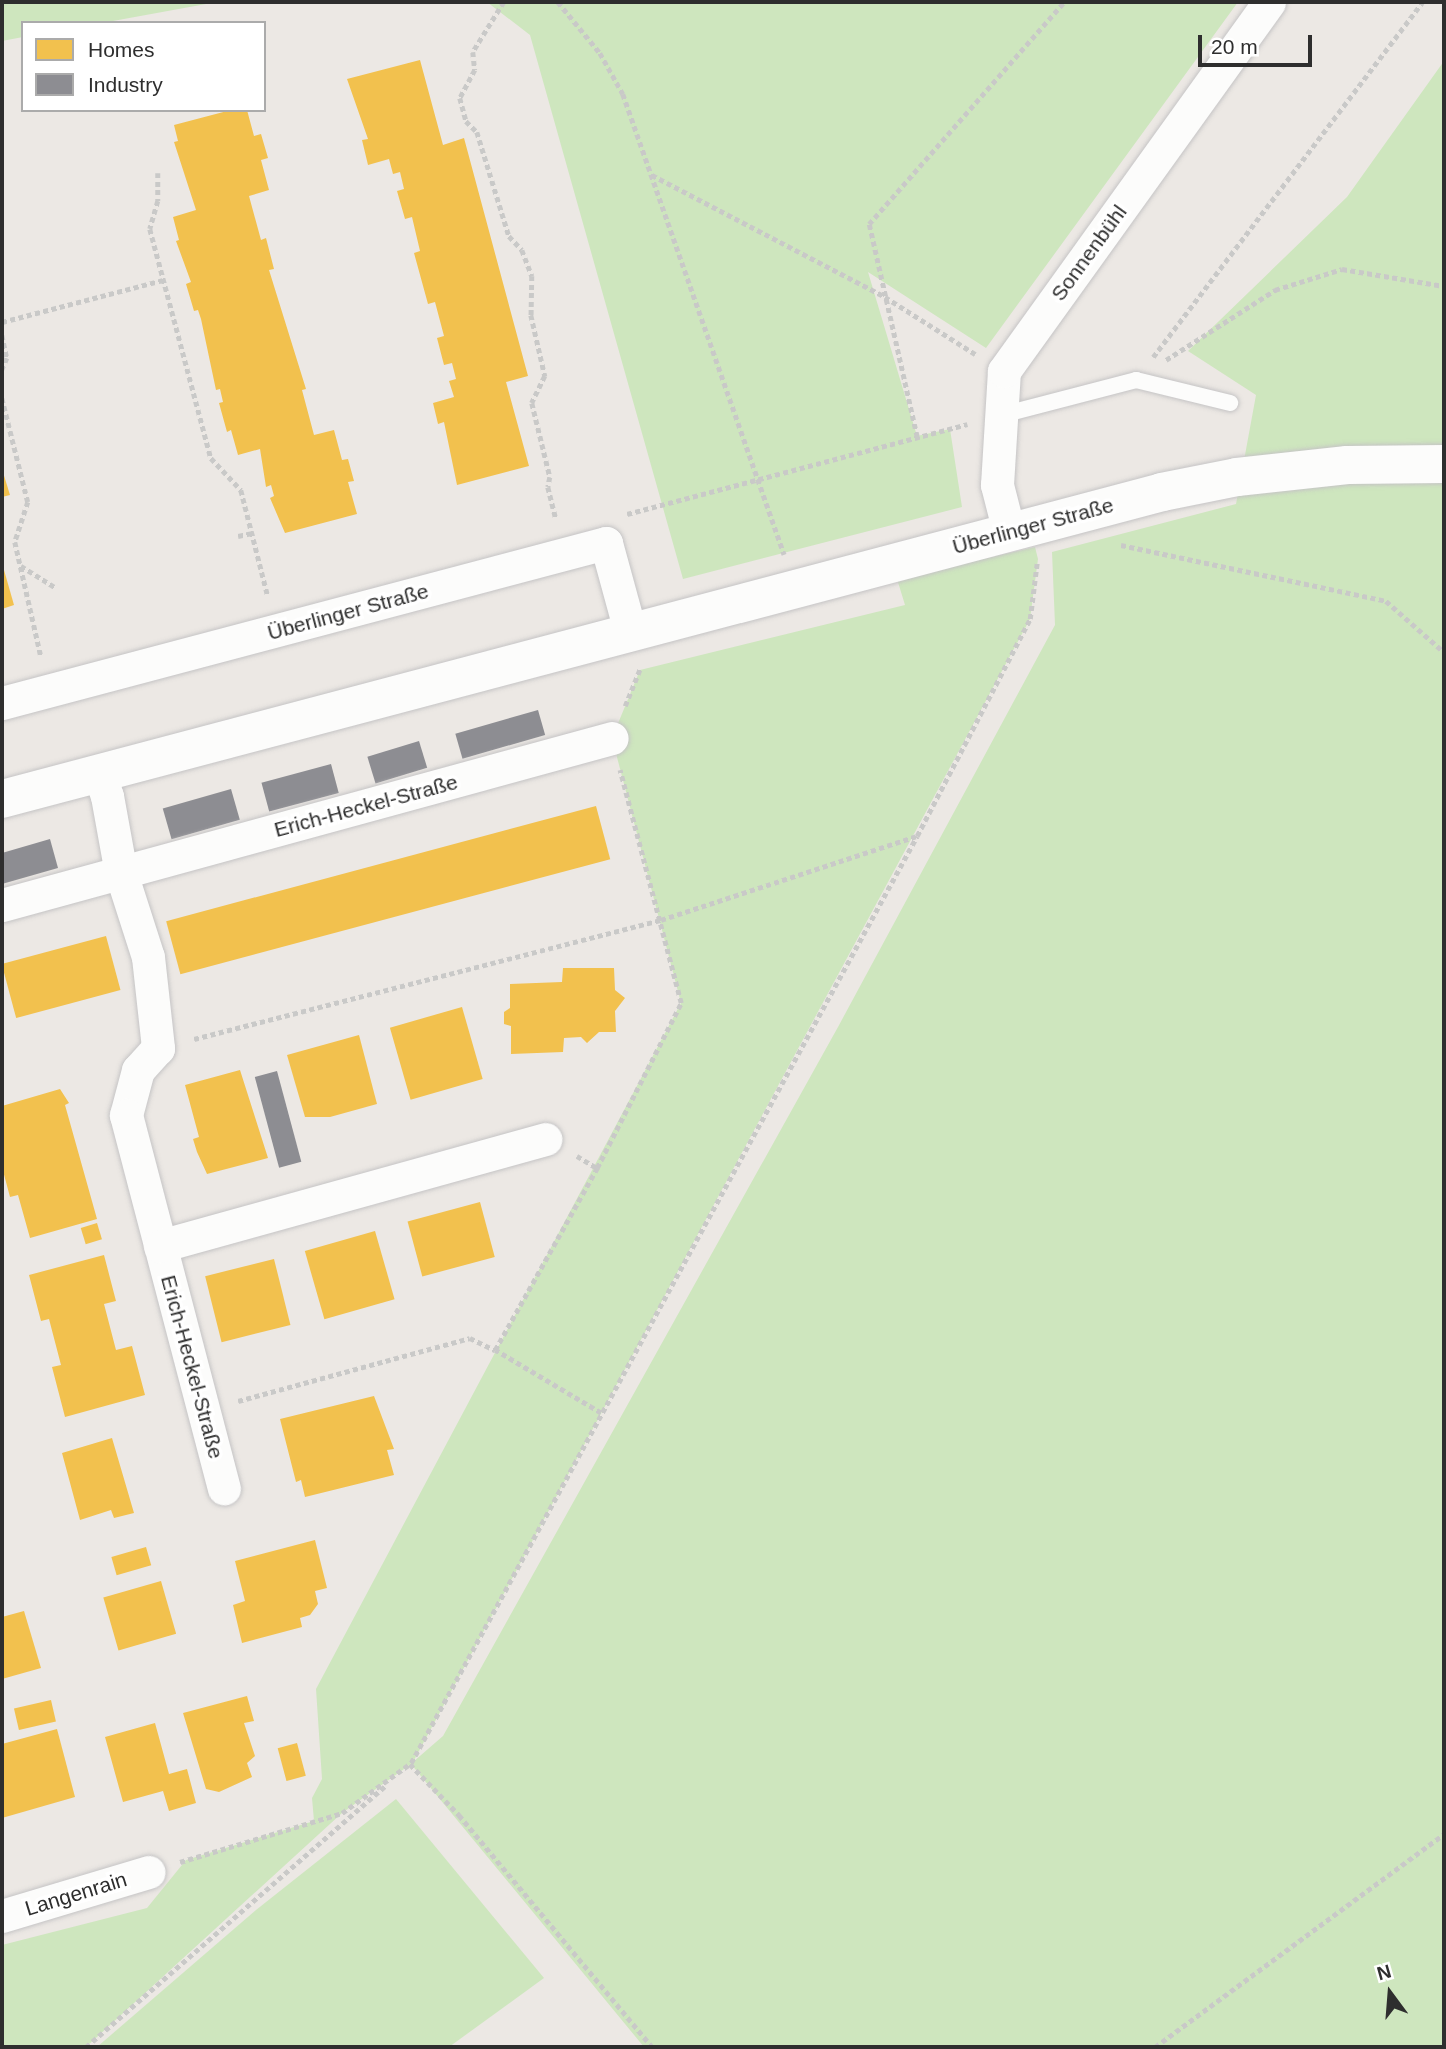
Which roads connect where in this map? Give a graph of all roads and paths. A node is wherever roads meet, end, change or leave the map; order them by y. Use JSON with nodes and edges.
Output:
{"nodes":[{"id":1,"x":504,"y":2,"type":"edge"},
{"id":2,"x":558,"y":2,"type":"edge"},
{"id":3,"x":1064,"y":2,"type":"edge"},
{"id":4,"x":1269,"y":2,"type":"edge"},
{"id":5,"x":1422,"y":2,"type":"edge"},
{"id":6,"x":158,"y":173,"type":"dead end"},
{"id":7,"x":651,"y":175,"type":"junction"},
{"id":8,"x":163,"y":280,"type":"junction"},
{"id":9,"x":1444,"y":286,"type":"edge"},
{"id":10,"x":885,"y":298,"type":"junction"},
{"id":11,"x":2,"y":322,"type":"edge"},
{"id":12,"x":2,"y":335,"type":"edge"},
{"id":13,"x":2,"y":370,"type":"edge"},
{"id":14,"x":1003,"y":371,"type":"junction"},
{"id":15,"x":1136,"y":380,"type":"junction"},
{"id":16,"x":2,"y":398,"type":"edge"},
{"id":17,"x":1230,"y":403,"type":"dead end"},
{"id":18,"x":998,"y":416,"type":"junction"},
{"id":19,"x":917,"y":437,"type":"junction"},
{"id":20,"x":1444,"y":464,"type":"edge"},
{"id":21,"x":760,"y":476,"type":"junction"},
{"id":22,"x":614,"y":529,"type":"junction"},
{"id":23,"x":1019,"y":529,"type":"junction"},
{"id":24,"x":559,"y":531,"type":"dead end"},
{"id":25,"x":252,"y":533,"type":"junction"},
{"id":26,"x":238,"y":536,"type":"dead end"},
{"id":27,"x":1107,"y":542,"type":"dead end"},
{"id":28,"x":20,"y":566,"type":"junction"},
{"id":29,"x":55,"y":587,"type":"dead end"},
{"id":30,"x":794,"y":587,"type":"junction"},
{"id":31,"x":630,"y":631,"type":"junction"},
{"id":32,"x":276,"y":632,"type":"junction"},
{"id":33,"x":1444,"y":652,"type":"edge"},
{"id":34,"x":50,"y":691,"type":"junction"},
{"id":35,"x":2,"y":704,"type":"edge"},
{"id":36,"x":612,"y":738,"type":"junction"},
{"id":37,"x":99,"y":773,"type":"junction"},
{"id":38,"x":2,"y":799,"type":"edge"},
{"id":39,"x":917,"y":836,"type":"junction"},
{"id":40,"x":121,"y":873,"type":"junction"},
{"id":41,"x":2,"y":905,"type":"edge"},
{"id":42,"x":661,"y":920,"type":"junction"},
{"id":43,"x":158,"y":1048,"type":"junction"},
{"id":44,"x":545,"y":1139,"type":"dead end"},
{"id":45,"x":160,"y":1246,"type":"junction"},
{"id":46,"x":495,"y":1350,"type":"junction"},
{"id":47,"x":204,"y":1411,"type":"junction"},
{"id":48,"x":601,"y":1413,"type":"junction"},
{"id":49,"x":224,"y":1488,"type":"dead end"},
{"id":50,"x":411,"y":1763,"type":"junction"},
{"id":51,"x":1444,"y":1834,"type":"edge"},
{"id":52,"x":149,"y":1872,"type":"joint"},
{"id":53,"x":2,"y":1916,"type":"edge"},
{"id":54,"x":86,"y":2047,"type":"edge"},
{"id":55,"x":652,"y":2047,"type":"edge"},
{"id":56,"x":1155,"y":2047,"type":"edge"}],
"edges":[{"from":1,"to":24,"type":"path"},
{"from":2,"to":7,"type":"path"},
{"from":3,"to":10,"type":"path"},
{"from":4,"to":14,"type":"street","name":"Sonnenbühl"},
{"from":5,"to":15,"type":"path"},
{"from":6,"to":8,"type":"path"},
{"from":7,"to":10,"type":"path"},
{"from":7,"to":21,"type":"path"},
{"from":8,"to":11,"type":"path"},
{"from":8,"to":25,"type":"path"},
{"from":9,"to":15,"type":"path"},
{"from":10,"to":14,"type":"path"},
{"from":10,"to":19,"type":"path"},
{"from":12,"to":13,"type":"path"},
{"from":14,"to":18,"type":"street","name":"Sonnenbühl"},
{"from":15,"to":17,"type":"lane"},
{"from":15,"to":18,"type":"lane"},
{"from":16,"to":28,"type":"path"},
{"from":18,"to":19,"type":"path"},
{"from":18,"to":23,"type":"street","name":"Sonnenbühl"},
{"from":19,"to":21,"type":"path"},
{"from":20,"to":23,"type":"street","name":"Überlinger Straße"},
{"from":21,"to":22,"type":"path"},
{"from":21,"to":30,"type":"path"},
{"from":22,"to":31,"type":"street"},
{"from":22,"to":32,"type":"street","name":"Überlinger Straße"},
{"from":23,"to":30,"type":"street","name":"Überlinger Straße"},
{"from":23,"to":39,"type":"path"},
{"from":25,"to":26,"type":"path"},
{"from":25,"to":32,"type":"path"},
{"from":27,"to":33,"type":"path"},
{"from":28,"to":29,"type":"path"},
{"from":28,"to":34,"type":"path"},
{"from":30,"to":31,"type":"street","name":"Überlinger Straße"},
{"from":31,"to":36,"type":"path"},
{"from":31,"to":37,"type":"street","name":"Überlinger Straße"},
{"from":32,"to":34,"type":"street","name":"Überlinger Straße"},
{"from":34,"to":35,"type":"street","name":"Überlinger Straße"},
{"from":36,"to":40,"type":"street","name":"Erich-Heckel-Straße"},
{"from":36,"to":42,"type":"path"},
{"from":37,"to":38,"type":"street","name":"Überlinger Straße"},
{"from":37,"to":40,"type":"street"},
{"from":39,"to":42,"type":"path"},
{"from":39,"to":48,"type":"path"},
{"from":40,"to":41,"type":"street","name":"Erich-Heckel-Straße"},
{"from":40,"to":43,"type":"street"},
{"from":42,"to":43,"type":"path"},
{"from":42,"to":46,"type":"path"},
{"from":43,"to":45,"type":"street","name":"Erich-Heckel-Straße"},
{"from":44,"to":45,"type":"street","name":"Erich-Heckel-Straße"},
{"from":45,"to":47,"type":"street","name":"Erich-Heckel-Straße"},
{"from":46,"to":47,"type":"path"},
{"from":46,"to":48,"type":"path"},
{"from":47,"to":49,"type":"street","name":"Erich-Heckel-Straße"},
{"from":48,"to":50,"type":"path"},
{"from":50,"to":52,"type":"path"},
{"from":50,"to":54,"type":"path"},
{"from":50,"to":55,"type":"path"},
{"from":51,"to":56,"type":"path"},
{"from":52,"to":53,"type":"street","name":"Langenrain"}]}
